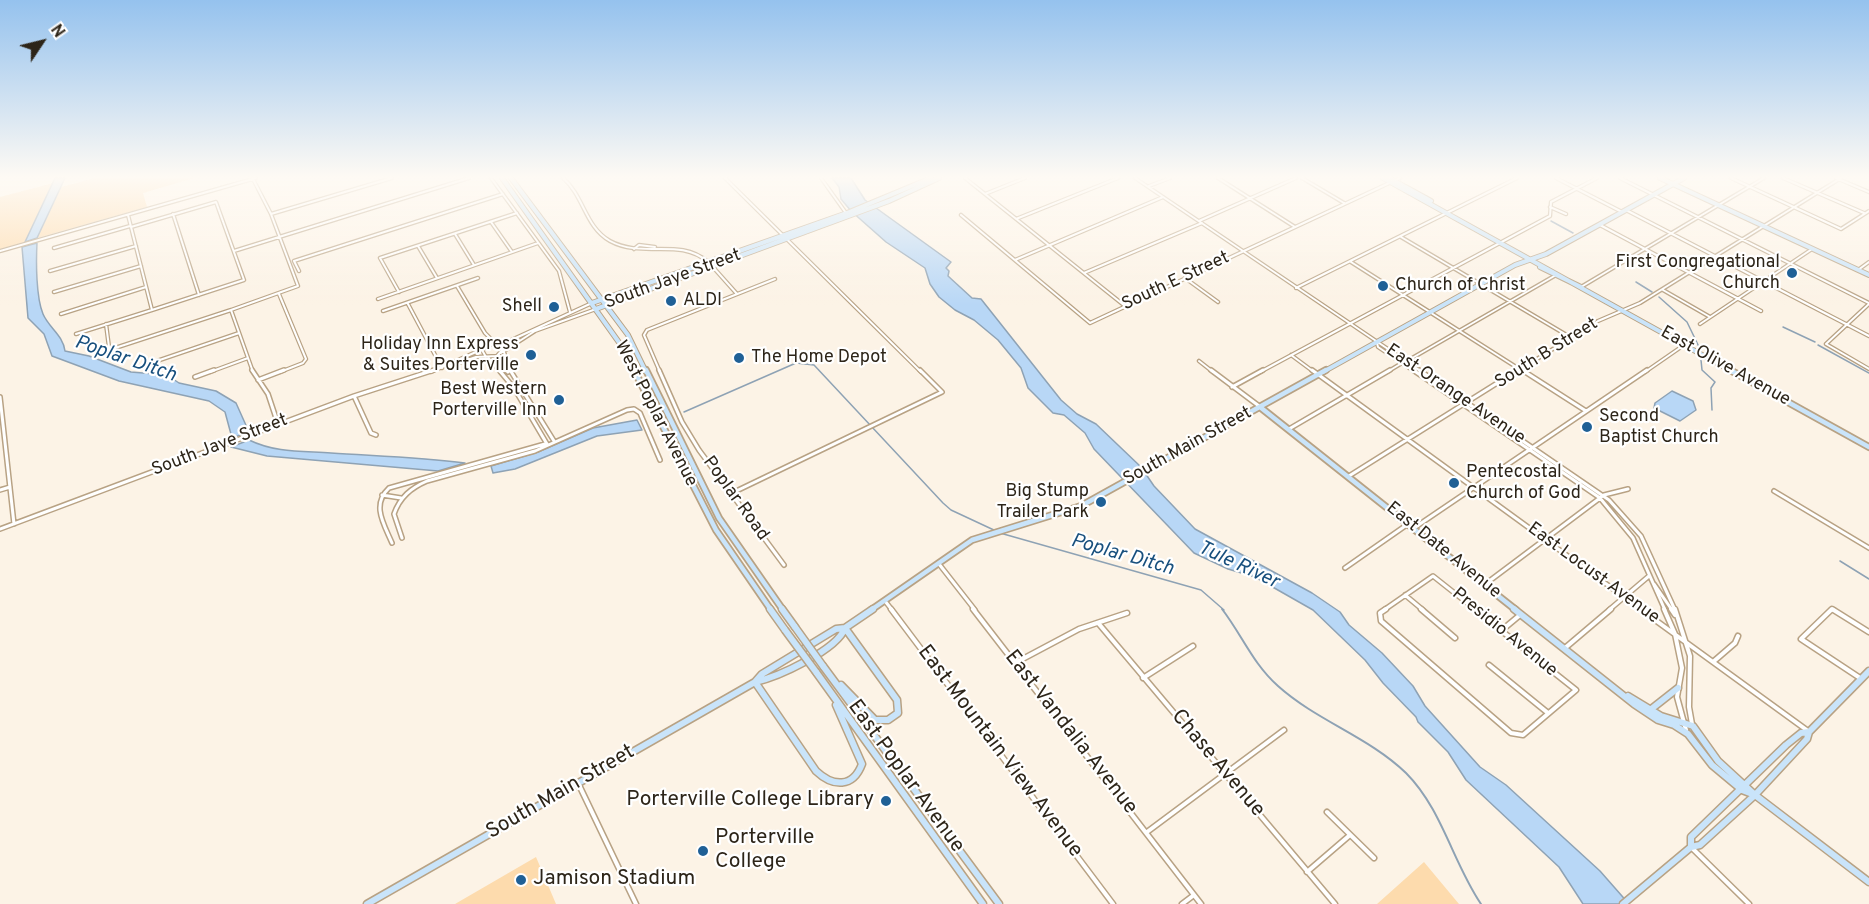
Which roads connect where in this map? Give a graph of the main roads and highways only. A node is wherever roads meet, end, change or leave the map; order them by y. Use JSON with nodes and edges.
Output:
{"nodes":[{"id":1,"x":532,"y":220,"type":"edge"},
{"id":2,"x":543,"y":220,"type":"edge"},
{"id":3,"x":830,"y":220,"type":"edge"},
{"id":4,"x":1461,"y":220,"type":"edge"},
{"id":5,"x":1608,"y":220,"type":"edge"},
{"id":6,"x":1751,"y":220,"type":"edge"},
{"id":7,"x":785,"y":237,"type":"junction"},
{"id":8,"x":1531,"y":259,"type":"junction"},
{"id":9,"x":1869,"y":275,"type":"edge"},
{"id":10,"x":1581,"y":287,"type":"junction"},
{"id":11,"x":602,"y":299,"type":"junction"},
{"id":12,"x":592,"y":303,"type":"junction"},
{"id":13,"x":606,"y":305,"type":"junction"},
{"id":14,"x":596,"y":309,"type":"junction"},
{"id":15,"x":1260,"y":407,"type":"junction"},
{"id":16,"x":1869,"y":447,"type":"edge"},
{"id":17,"x":845,"y":628,"type":"junction"},
{"id":18,"x":811,"y":649,"type":"joint"},
{"id":19,"x":802,"y":653,"type":"joint"},
{"id":20,"x":824,"y":666,"type":"junction"},
{"id":21,"x":1869,"y":671,"type":"edge"},
{"id":22,"x":755,"y":682,"type":"junction"},
{"id":23,"x":1678,"y":688,"type":"road end"},
{"id":24,"x":829,"y":691,"type":"junction"},
{"id":25,"x":1625,"y":695,"type":"junction"},
{"id":26,"x":1650,"y":710,"type":"junction"},
{"id":27,"x":1809,"y":732,"type":"junction"},
{"id":28,"x":1744,"y":788,"type":"junction"},
{"id":29,"x":1755,"y":795,"type":"junction"},
{"id":30,"x":1690,"y":847,"type":"junction"},
{"id":31,"x":1869,"y":882,"type":"edge"},
{"id":32,"x":367,"y":904,"type":"edge"},
{"id":33,"x":983,"y":904,"type":"edge"},
{"id":34,"x":999,"y":904,"type":"edge"},
{"id":35,"x":1623,"y":904,"type":"edge"}],
"edges":[{"from":1,"to":12,"type":"main road","name":"West Poplar Avenue"},
{"from":2,"to":11,"type":"main road","name":"West Poplar Avenue"},
{"from":3,"to":7,"type":"main road","name":"South Jaye Street"},
{"from":4,"to":8,"type":"main road"},
{"from":5,"to":8,"type":"main road","name":"South Main Street"},
{"from":6,"to":9,"type":"main road"},
{"from":7,"to":11,"type":"main road","name":"South Jaye Street"},
{"from":7,"to":13,"type":"main road","name":"South Jaye Street"},
{"from":8,"to":10,"type":"main road","name":"East Olive Avenue"},
{"from":8,"to":10,"type":"main road","name":"East Olive Avenue"},
{"from":8,"to":15,"type":"main road","name":"South Main Street"},
{"from":10,"to":16,"type":"main road","name":"East Olive Avenue"},
{"from":11,"to":12,"type":"main road","name":"South Jaye Street"},
{"from":11,"to":13,"type":"main road","name":"West Poplar Avenue"},
{"from":12,"to":14,"type":"main road","name":"West Poplar Avenue"},
{"from":13,"to":14,"type":"main road","name":"South Jaye Street"},
{"from":13,"to":18,"type":"main road","name":"West Poplar Avenue","bridge":true},
{"from":14,"to":19,"type":"main road","name":"West Poplar Avenue","bridge":true},
{"from":15,"to":17,"type":"main road","name":"South Main Street"},
{"from":15,"to":25,"type":"main road","name":"East Date Avenue"},
{"from":17,"to":20,"type":"main road"},
{"from":17,"to":22,"type":"main road","name":"South Main Street"},
{"from":18,"to":20,"type":"main road","name":"East Poplar Avenue","bridge":true},
{"from":19,"to":24,"type":"main road","name":"East Poplar Avenue","bridge":true},
{"from":20,"to":34,"type":"main road","name":"East Poplar Avenue"},
{"from":21,"to":27,"type":"main road"},
{"from":22,"to":24,"type":"main road"},
{"from":22,"to":32,"type":"main road","name":"South Main Street"},
{"from":23,"to":26,"type":"main road"},
{"from":24,"to":33,"type":"main road","name":"East Poplar Avenue"},
{"from":25,"to":26,"type":"main road","name":"East Date Avenue"},
{"from":25,"to":28,"type":"main road","name":"East Date Avenue"},
{"from":26,"to":28,"type":"main road","name":"East Date Avenue"},
{"from":27,"to":28,"type":"main road"},
{"from":27,"to":29,"type":"main road"},
{"from":28,"to":29,"type":"main road","name":"East Date Avenue"},
{"from":28,"to":30,"type":"main road"},
{"from":29,"to":30,"type":"main road"},
{"from":29,"to":31,"type":"main road","name":"East Date Avenue"},
{"from":30,"to":35,"type":"main road"}]}
